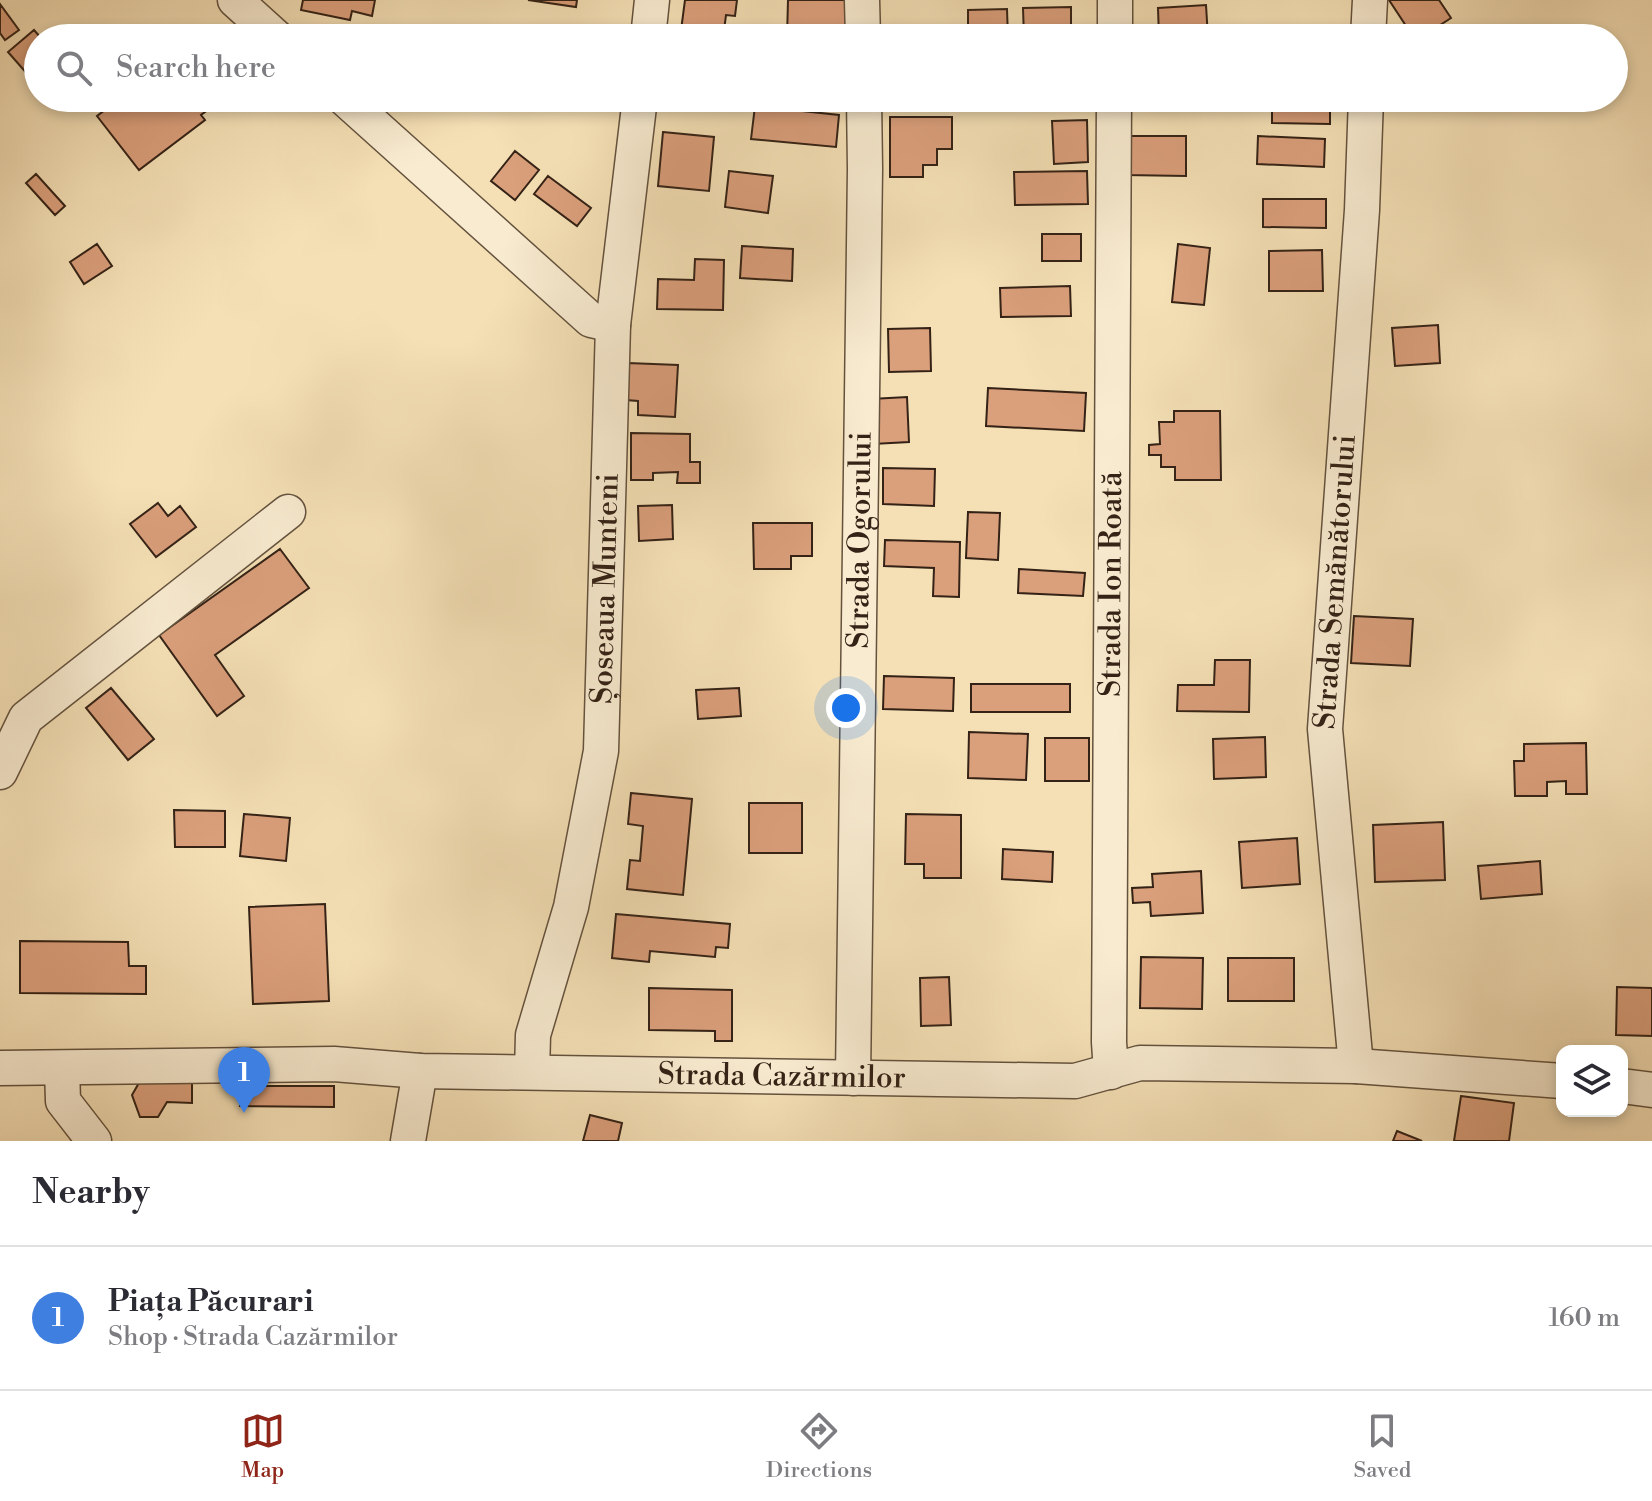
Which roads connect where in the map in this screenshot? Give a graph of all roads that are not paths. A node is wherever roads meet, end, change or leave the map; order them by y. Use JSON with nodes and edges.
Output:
{"nodes":[{"id":1,"x":235,"y":0,"type":"edge"},
{"id":2,"x":652,"y":0,"type":"edge"},
{"id":3,"x":862,"y":0,"type":"edge"},
{"id":4,"x":1115,"y":0,"type":"edge"},
{"id":5,"x":1370,"y":0,"type":"edge"},
{"id":6,"x":262,"y":24,"type":"edge"},
{"id":7,"x":649,"y":24,"type":"edge"},
{"id":8,"x":863,"y":24,"type":"edge"},
{"id":9,"x":1115,"y":24,"type":"edge"},
{"id":10,"x":1369,"y":24,"type":"edge"},
{"id":11,"x":360,"y":112,"type":"edge"},
{"id":12,"x":638,"y":112,"type":"edge"},
{"id":13,"x":864,"y":112,"type":"edge"},
{"id":14,"x":1114,"y":112,"type":"edge"},
{"id":15,"x":1365,"y":112,"type":"edge"},
{"id":16,"x":613,"y":325,"type":"junction"},
{"id":17,"x":288,"y":512,"type":"dead end"},
{"id":18,"x":0,"y":772,"type":"edge"},
{"id":19,"x":1356,"y":1066,"type":"junction"},
{"id":20,"x":0,"y":1068,"type":"edge"},
{"id":21,"x":62,"y":1068,"type":"junction"},
{"id":22,"x":420,"y":1071,"type":"junction"},
{"id":23,"x":532,"y":1072,"type":"junction"},
{"id":24,"x":1111,"y":1072,"type":"junction"},
{"id":25,"x":853,"y":1078,"type":"junction"},
{"id":26,"x":1556,"y":1081,"type":"edge"},
{"id":27,"x":1628,"y":1087,"type":"edge"},
{"id":28,"x":1652,"y":1090,"type":"edge"},
{"id":29,"x":94,"y":1141,"type":"edge"},
{"id":30,"x":408,"y":1141,"type":"edge"}],
"edges":[{"from":1,"to":6,"type":"street"},
{"from":2,"to":7,"type":"street"},
{"from":3,"to":8,"type":"street"},
{"from":4,"to":9,"type":"street"},
{"from":5,"to":10,"type":"street"},
{"from":11,"to":16,"type":"street"},
{"from":12,"to":16,"type":"street","name":"Șoseaua Munteni"},
{"from":13,"to":25,"type":"street","name":"Strada Ogorului"},
{"from":14,"to":24,"type":"street","name":"Strada Ion Roată"},
{"from":15,"to":19,"type":"street","name":"Strada Semănătorului"},
{"from":16,"to":23,"type":"street","name":"Șoseaua Munteni"},
{"from":17,"to":18,"type":"street"},
{"from":19,"to":24,"type":"street","name":"Strada Cazărmilor"},
{"from":19,"to":26,"type":"street","name":"Strada Cazărmilor"},
{"from":20,"to":21,"type":"street","name":"Strada Cazărmilor"},
{"from":21,"to":22,"type":"street","name":"Strada Cazărmilor"},
{"from":21,"to":29,"type":"street"},
{"from":22,"to":23,"type":"street","name":"Strada Cazărmilor"},
{"from":22,"to":30,"type":"street"},
{"from":23,"to":25,"type":"street","name":"Strada Cazărmilor"},
{"from":24,"to":25,"type":"street","name":"Strada Cazărmilor"},
{"from":27,"to":28,"type":"street"}]}
